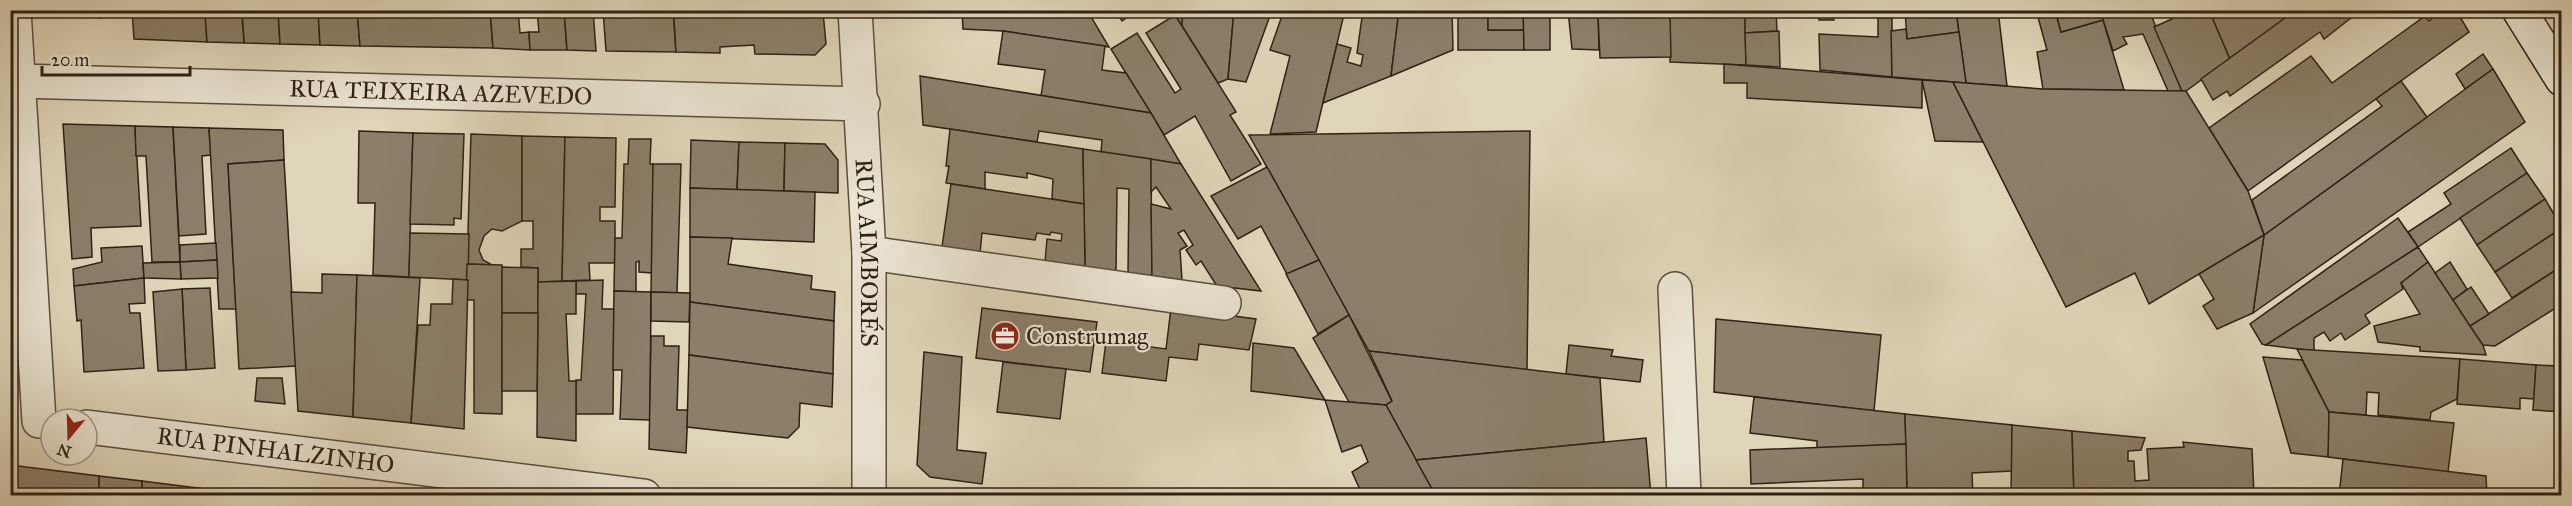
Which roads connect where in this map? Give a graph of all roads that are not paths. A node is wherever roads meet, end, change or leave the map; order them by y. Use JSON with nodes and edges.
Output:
{"nodes":[{"id":1,"x":14,"y":10,"type":"edge"},
{"id":2,"x":855,"y":10,"type":"edge"},
{"id":3,"x":2519,"y":10,"type":"edge"},
{"id":4,"x":2562,"y":79,"type":"edge"},
{"id":5,"x":19,"y":81,"type":"junction"},
{"id":6,"x":862,"y":104,"type":"junction"},
{"id":7,"x":869,"y":253,"type":"junction"},
{"id":8,"x":1675,"y":289,"type":"dead end"},
{"id":9,"x":1224,"y":303,"type":"dead end"},
{"id":10,"x":33,"y":421,"type":"edge"},
{"id":11,"x":99,"y":429,"type":"edge"},
{"id":12,"x":498,"y":487,"type":"edge"},
{"id":13,"x":644,"y":495,"type":"edge"},
{"id":14,"x":869,"y":495,"type":"edge"},
{"id":15,"x":1683,"y":495,"type":"edge"}],
"edges":[{"from":1,"to":5,"type":"street"},
{"from":2,"to":6,"type":"street","name":"RUA AIMBORÉS"},
{"from":3,"to":4,"type":"street"},
{"from":5,"to":6,"type":"street","name":"RUA TEIXEIRA AZEVEDO"},
{"from":5,"to":10,"type":"street"},
{"from":6,"to":7,"type":"street","name":"RUA AIMBORÉS"},
{"from":7,"to":9,"type":"street"},
{"from":7,"to":14,"type":"street","name":"RUA AIMBORÉS"},
{"from":8,"to":15,"type":"street"},
{"from":11,"to":12,"type":"street","name":"RUA PINHALZINHO"},
{"from":12,"to":13,"type":"street","name":"RUA PINHALZINHO"}]}
